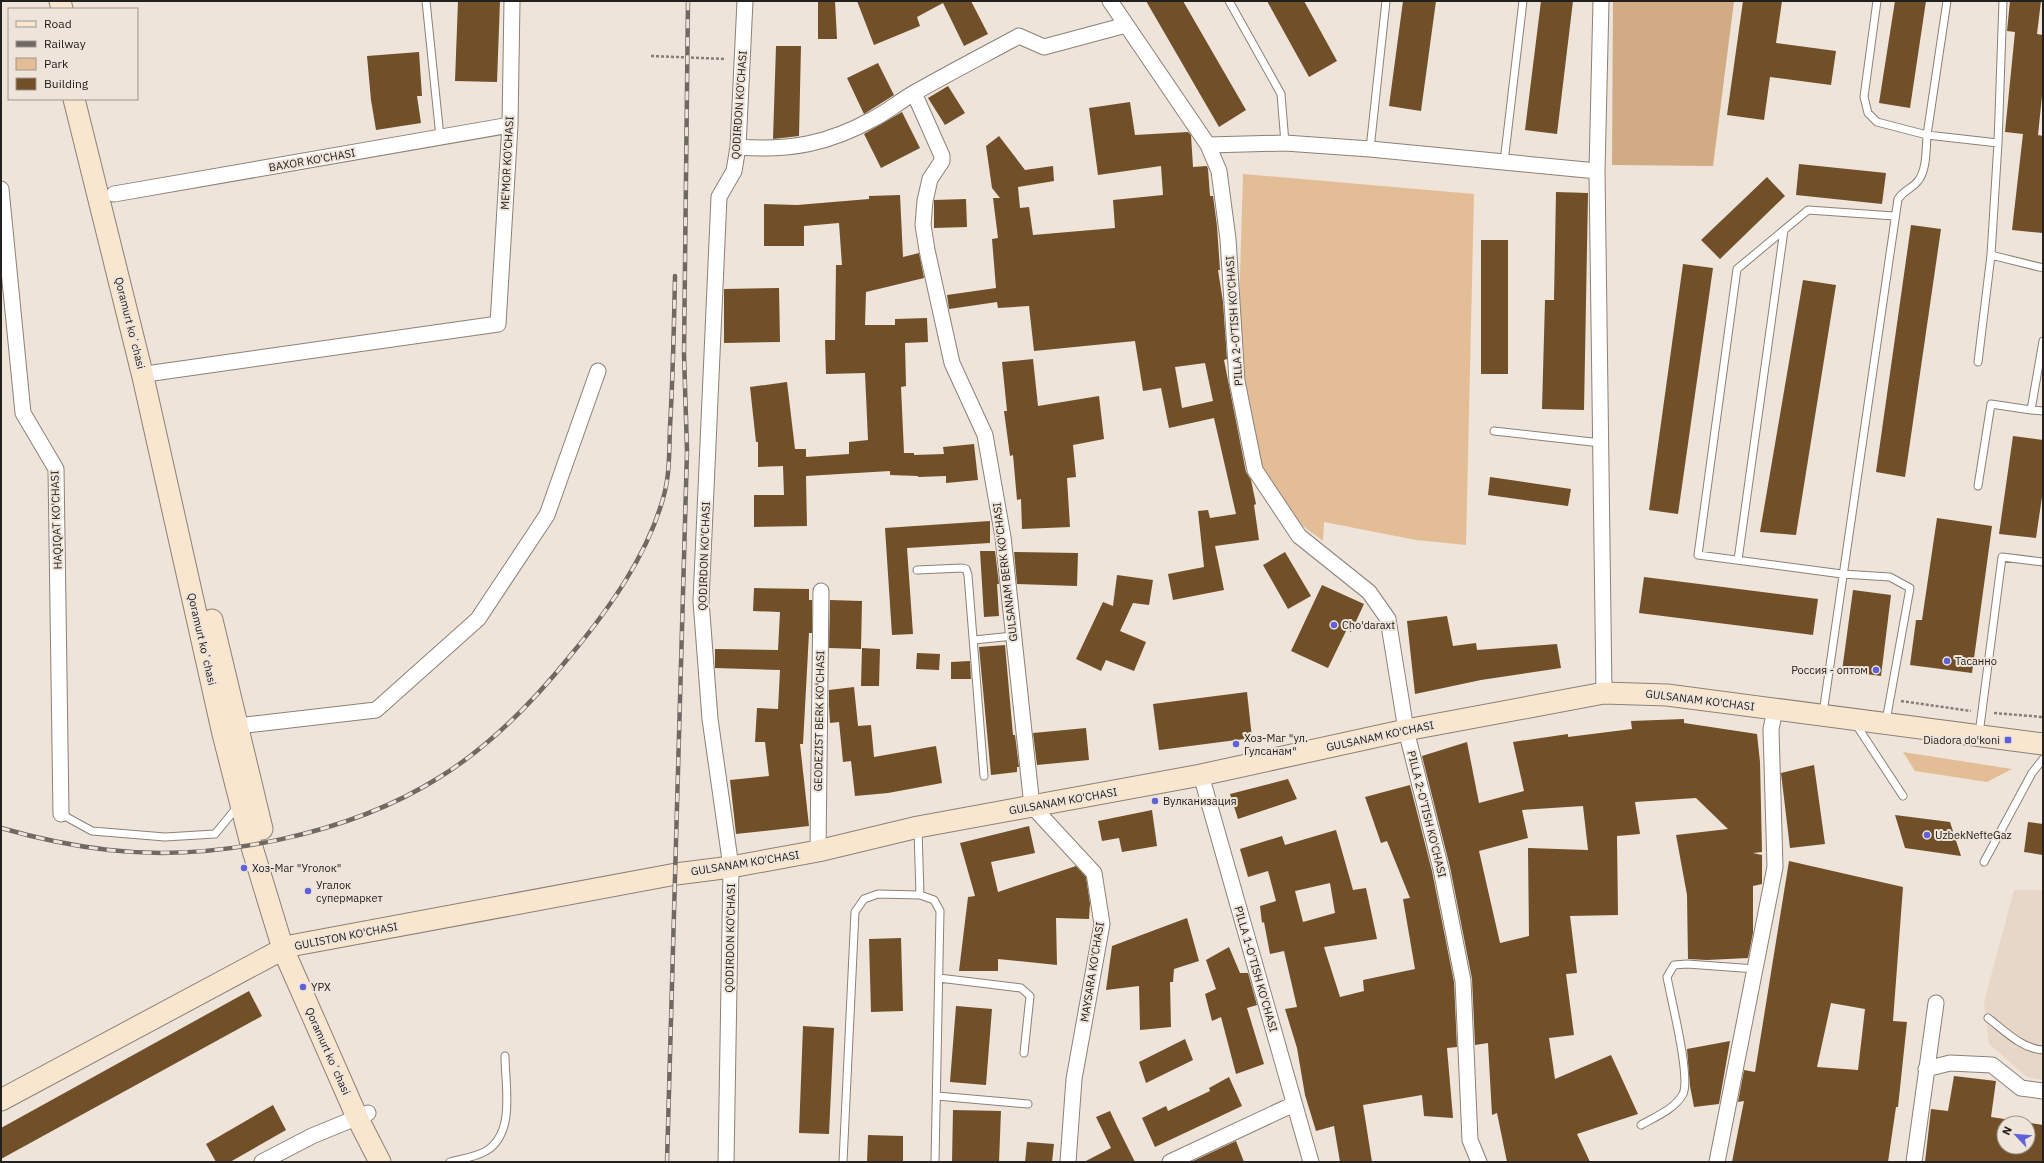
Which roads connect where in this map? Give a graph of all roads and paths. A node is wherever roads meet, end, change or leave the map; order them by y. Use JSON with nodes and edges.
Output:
{"nodes":[{"id":1,"x":426,"y":1,"type":"edge"},
{"id":2,"x":512,"y":1,"type":"edge"},
{"id":3,"x":745,"y":1,"type":"edge"},
{"id":4,"x":1110,"y":1,"type":"edge"},
{"id":5,"x":1229,"y":1,"type":"edge"},
{"id":6,"x":1386,"y":1,"type":"edge"},
{"id":7,"x":1523,"y":1,"type":"edge"},
{"id":8,"x":1600,"y":1,"type":"edge"},
{"id":9,"x":1877,"y":1,"type":"edge"},
{"id":10,"x":1947,"y":1,"type":"edge"},
{"id":11,"x":2003,"y":1,"type":"edge"},
{"id":12,"x":1126,"y":25,"type":"junction"},
{"id":13,"x":651,"y":56,"type":"dead end"},
{"id":14,"x":742,"y":60,"type":"junction"},
{"id":15,"x":914,"y":93,"type":"junction"},
{"id":16,"x":74,"y":100,"type":"edge"},
{"id":17,"x":87,"y":100,"type":"edge"},
{"id":18,"x":510,"y":125,"type":"junction"},
{"id":19,"x":1927,"y":135,"type":"junction"},
{"id":20,"x":440,"y":137,"type":"junction"},
{"id":21,"x":1285,"y":143,"type":"junction"},
{"id":22,"x":1998,"y":143,"type":"junction"},
{"id":23,"x":1208,"y":145,"type":"junction"},
{"id":24,"x":738,"y":147,"type":"junction"},
{"id":25,"x":1370,"y":149,"type":"junction"},
{"id":26,"x":1504,"y":162,"type":"junction"},
{"id":27,"x":1597,"y":171,"type":"junction"},
{"id":28,"x":1,"y":189,"type":"edge"},
{"id":29,"x":114,"y":194,"type":"junction"},
{"id":30,"x":1894,"y":216,"type":"junction"},
{"id":31,"x":1784,"y":230,"type":"junction"},
{"id":32,"x":1990,"y":255,"type":"junction"},
{"id":33,"x":2043,"y":268,"type":"edge"},
{"id":34,"x":2043,"y":341,"type":"edge"},
{"id":35,"x":1978,"y":362,"type":"dead end"},
{"id":36,"x":598,"y":371,"type":"dead end"},
{"id":37,"x":153,"y":373,"type":"junction"},
{"id":38,"x":2031,"y":410,"type":"junction"},
{"id":39,"x":2043,"y":411,"type":"edge"},
{"id":40,"x":1494,"y":431,"type":"dead end"},
{"id":41,"x":1601,"y":443,"type":"junction"},
{"id":42,"x":1978,"y":486,"type":"dead end"},
{"id":43,"x":1738,"y":560,"type":"junction"},
{"id":44,"x":2043,"y":562,"type":"edge"},
{"id":45,"x":917,"y":570,"type":"dead end"},
{"id":46,"x":1842,"y":574,"type":"junction"},
{"id":47,"x":821,"y":591,"type":"dead end"},
{"id":48,"x":1013,"y":636,"type":"junction"},
{"id":49,"x":974,"y":640,"type":"junction"},
{"id":50,"x":1604,"y":693,"type":"junction"},
{"id":51,"x":1891,"y":699,"type":"junction"},
{"id":52,"x":1775,"y":710,"type":"junction"},
{"id":53,"x":1982,"y":712,"type":"junction"},
{"id":54,"x":1822,"y":716,"type":"junction"},
{"id":55,"x":2043,"y":717,"type":"edge"},
{"id":56,"x":1853,"y":720,"type":"junction"},
{"id":57,"x":1886,"y":724,"type":"junction"},
{"id":58,"x":238,"y":726,"type":"junction"},
{"id":59,"x":1406,"y":730,"type":"junction"},
{"id":60,"x":1979,"y":736,"type":"junction"},
{"id":61,"x":2043,"y":744,"type":"edge"},
{"id":62,"x":2043,"y":759,"type":"edge"},
{"id":63,"x":1201,"y":775,"type":"junction"},
{"id":64,"x":984,"y":776,"type":"dead end"},
{"id":65,"x":1903,"y":796,"type":"dead end"},
{"id":66,"x":240,"y":803,"type":"junction"},
{"id":67,"x":1032,"y":806,"type":"junction"},
{"id":68,"x":61,"y":814,"type":"joint"},
{"id":69,"x":918,"y":827,"type":"junction"},
{"id":70,"x":818,"y":851,"type":"junction"},
{"id":71,"x":1984,"y":862,"type":"dead end"},
{"id":72,"x":731,"y":867,"type":"junction"},
{"id":73,"x":676,"y":874,"type":"joint"},
{"id":74,"x":920,"y":895,"type":"junction"},
{"id":75,"x":289,"y":947,"type":"junction"},
{"id":76,"x":1756,"y":969,"type":"junction"},
{"id":77,"x":939,"y":978,"type":"junction"},
{"id":78,"x":1936,"y":1004,"type":"dead end"},
{"id":79,"x":1988,"y":1018,"type":"dead end"},
{"id":80,"x":2043,"y":1050,"type":"edge"},
{"id":81,"x":1024,"y":1053,"type":"dead end"},
{"id":82,"x":504,"y":1056,"type":"dead end"},
{"id":83,"x":1926,"y":1069,"type":"junction"},
{"id":84,"x":2043,"y":1091,"type":"edge"},
{"id":85,"x":937,"y":1096,"type":"junction"},
{"id":86,"x":1,"y":1100,"type":"edge"},
{"id":87,"x":1028,"y":1104,"type":"dead end"},
{"id":88,"x":1294,"y":1104,"type":"junction"},
{"id":89,"x":363,"y":1115,"type":"junction"},
{"id":90,"x":1641,"y":1125,"type":"dead end"},
{"id":91,"x":262,"y":1162,"type":"edge"},
{"id":92,"x":380,"y":1162,"type":"edge"},
{"id":93,"x":393,"y":1162,"type":"edge"},
{"id":94,"x":450,"y":1162,"type":"edge"},
{"id":95,"x":726,"y":1162,"type":"edge"},
{"id":96,"x":843,"y":1162,"type":"edge"},
{"id":97,"x":935,"y":1162,"type":"edge"},
{"id":98,"x":1068,"y":1162,"type":"edge"},
{"id":99,"x":1170,"y":1162,"type":"edge"},
{"id":100,"x":1311,"y":1162,"type":"edge"},
{"id":101,"x":1479,"y":1162,"type":"edge"},
{"id":102,"x":1717,"y":1162,"type":"edge"},
{"id":103,"x":1914,"y":1162,"type":"edge"}],
"edges":[{"from":1,"to":20,"type":"lane"},
{"from":2,"to":18,"type":"street","name":"ME'MOR KO'CHASI"},
{"from":3,"to":14,"type":"street","name":"QODIRDON KO'CHASI"},
{"from":4,"to":12,"type":"street","name":"PILLA 2-O'TISH KO'CHASI"},
{"from":5,"to":21,"type":"lane"},
{"from":6,"to":25,"type":"lane"},
{"from":7,"to":26,"type":"lane"},
{"from":8,"to":27,"type":"street"},
{"from":9,"to":19,"type":"lane"},
{"from":10,"to":19,"type":"lane"},
{"from":11,"to":22,"type":"lane"},
{"from":12,"to":15,"type":"street"},
{"from":12,"to":23,"type":"street","name":"PILLA 2-O'TISH KO'CHASI"},
{"from":13,"to":14,"type":"path"},
{"from":14,"to":24,"type":"street","name":"QODIRDON KO'CHASI"},
{"from":15,"to":24,"type":"street"},
{"from":15,"to":48,"type":"street","name":"GULSANAM BERK KO'CHASI"},
{"from":16,"to":66,"type":"main road","name":"Qoramurt koʻchasi"},
{"from":17,"to":29,"type":"main road","name":"Qoramurt koʻchasi"},
{"from":18,"to":20,"type":"street","name":"BAXOR KO'CHASI"},
{"from":18,"to":37,"type":"street","name":"ME'MOR KO'CHASI"},
{"from":19,"to":22,"type":"lane"},
{"from":19,"to":30,"type":"lane"},
{"from":20,"to":29,"type":"street","name":"BAXOR KO'CHASI"},
{"from":21,"to":23,"type":"street"},
{"from":21,"to":25,"type":"street"},
{"from":22,"to":32,"type":"lane"},
{"from":23,"to":59,"type":"street","name":"PILLA 2-O'TISH KO'CHASI"},
{"from":24,"to":72,"type":"street","name":"QODIRDON KO'CHASI"},
{"from":25,"to":26,"type":"street"},
{"from":26,"to":27,"type":"street"},
{"from":27,"to":41,"type":"street"},
{"from":28,"to":68,"type":"street","name":"HAQIQAT KO'CHASI"},
{"from":29,"to":37,"type":"main road","name":"Qoramurt koʻchasi"},
{"from":30,"to":31,"type":"lane"},
{"from":30,"to":46,"type":"lane"},
{"from":31,"to":43,"type":"lane"},
{"from":31,"to":43,"type":"lane"},
{"from":32,"to":33,"type":"lane"},
{"from":32,"to":35,"type":"lane"},
{"from":34,"to":38,"type":"lane"},
{"from":36,"to":58,"type":"street"},
{"from":37,"to":58,"type":"main road","name":"Qoramurt koʻchasi"},
{"from":38,"to":39,"type":"lane"},
{"from":38,"to":42,"type":"lane"},
{"from":40,"to":41,"type":"lane"},
{"from":41,"to":50,"type":"street"},
{"from":43,"to":46,"type":"lane"},
{"from":44,"to":53,"type":"lane"},
{"from":45,"to":49,"type":"lane"},
{"from":46,"to":51,"type":"lane"},
{"from":46,"to":54,"type":"lane"},
{"from":47,"to":70,"type":"street","name":"GEODEZIST BERK KO'CHASI"},
{"from":48,"to":49,"type":"lane"},
{"from":48,"to":67,"type":"street","name":"GULSANAM BERK KO'CHASI"},
{"from":49,"to":64,"type":"lane"},
{"from":50,"to":52,"type":"main road","name":"GULSANAM KO'CHASI"},
{"from":50,"to":59,"type":"main road","name":"GULSANAM KO'CHASI"},
{"from":51,"to":53,"type":"path"},
{"from":51,"to":57,"type":"lane"},
{"from":52,"to":54,"type":"main road","name":"GULSANAM KO'CHASI"},
{"from":52,"to":76,"type":"street"},
{"from":53,"to":55,"type":"path"},
{"from":53,"to":60,"type":"lane"},
{"from":54,"to":56,"type":"main road","name":"GULSANAM KO'CHASI"},
{"from":56,"to":57,"type":"main road","name":"GULSANAM KO'CHASI"},
{"from":56,"to":65,"type":"lane"},
{"from":57,"to":60,"type":"main road","name":"GULSANAM KO'CHASI"},
{"from":58,"to":75,"type":"main road","name":"Qoramurt koʻchasi"},
{"from":59,"to":63,"type":"main road","name":"GULSANAM KO'CHASI"},
{"from":59,"to":101,"type":"street","name":"PILLA 2-O'TISH KO'CHASI"},
{"from":60,"to":61,"type":"main road","name":"GULSANAM KO'CHASI"},
{"from":62,"to":71,"type":"lane"},
{"from":63,"to":67,"type":"main road","name":"GULSANAM KO'CHASI"},
{"from":63,"to":88,"type":"street","name":"PILLA 1-O'TISH KO'CHASI"},
{"from":66,"to":68,"type":"lane"},
{"from":66,"to":75,"type":"main road","name":"Qoramurt koʻchasi"},
{"from":67,"to":69,"type":"main road","name":"GULSANAM KO'CHASI"},
{"from":67,"to":98,"type":"street","name":"MAYSARA KO'CHASI"},
{"from":69,"to":70,"type":"main road","name":"GULSANAM KO'CHASI"},
{"from":69,"to":74,"type":"lane"},
{"from":70,"to":72,"type":"main road","name":"GULSANAM KO'CHASI"},
{"from":72,"to":73,"type":"main road","name":"GULSANAM KO'CHASI"},
{"from":72,"to":95,"type":"street","name":"QODIRDON KO'CHASI"},
{"from":73,"to":75,"type":"main road","name":"GULISTON KO'CHASI"},
{"from":74,"to":77,"type":"lane"},
{"from":74,"to":96,"type":"lane"},
{"from":75,"to":86,"type":"main road","name":"GULISTON KO'CHASI"},
{"from":75,"to":89,"type":"main road","name":"Qoramurt koʻchasi"},
{"from":76,"to":90,"type":"lane"},
{"from":76,"to":102,"type":"street"},
{"from":77,"to":81,"type":"lane"},
{"from":77,"to":85,"type":"lane"},
{"from":78,"to":83,"type":"street"},
{"from":79,"to":80,"type":"lane"},
{"from":82,"to":94,"type":"lane"},
{"from":83,"to":84,"type":"street"},
{"from":83,"to":103,"type":"street"},
{"from":85,"to":87,"type":"lane"},
{"from":85,"to":97,"type":"lane"},
{"from":88,"to":99,"type":"street"},
{"from":88,"to":100,"type":"street","name":"PILLA 1-O'TISH KO'CHASI"},
{"from":89,"to":91,"type":"street"},
{"from":89,"to":92,"type":"main road","name":"Qoramurt koʻchasi"},
{"from":89,"to":93,"type":"main road","name":"Qoramurt koʻchasi"}]}
